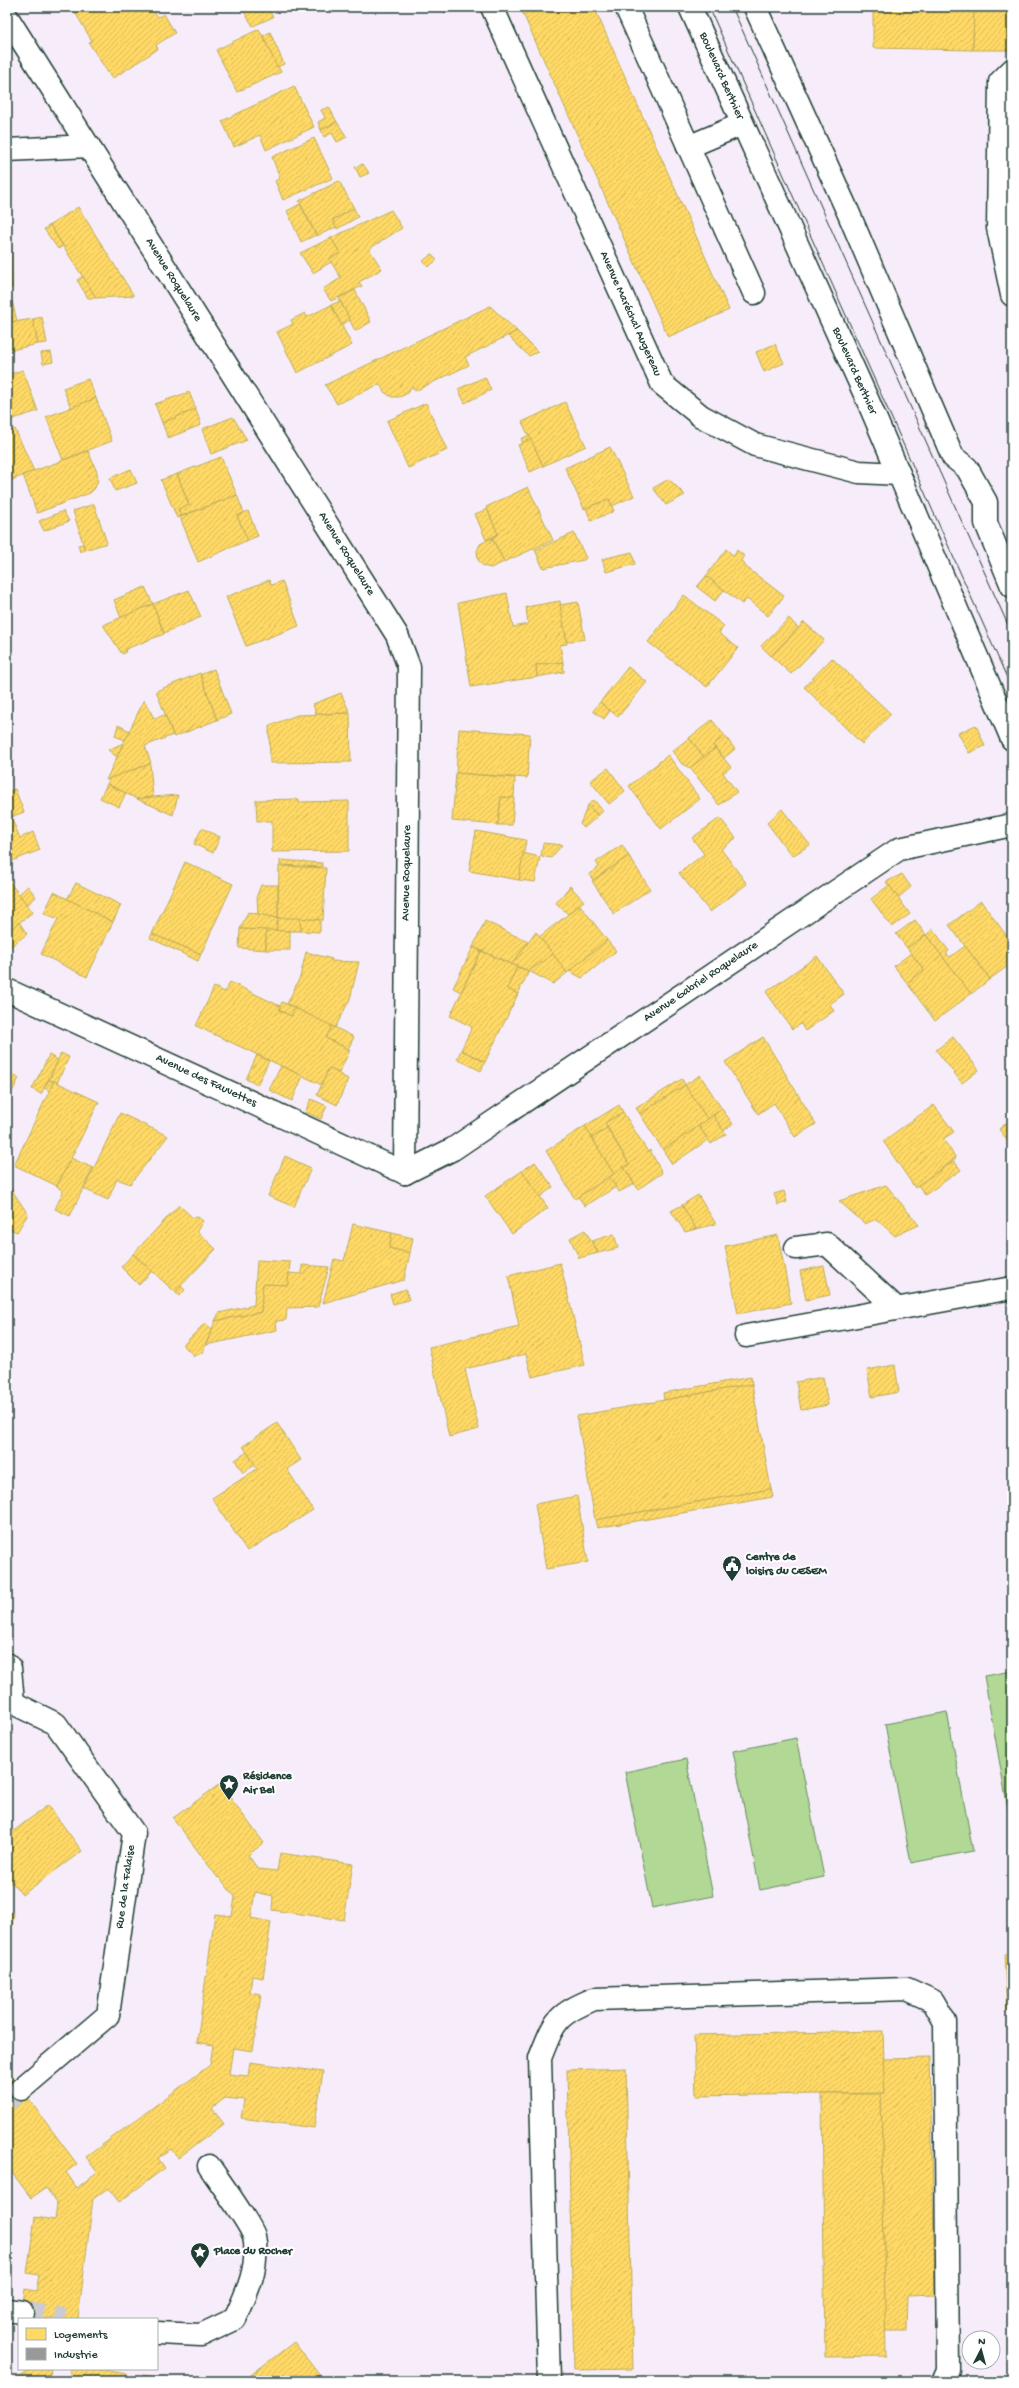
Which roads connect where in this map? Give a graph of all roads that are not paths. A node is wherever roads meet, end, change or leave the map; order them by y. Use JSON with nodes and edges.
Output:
{"nodes":[{"id":1,"x":492,"y":7,"type":"edge"},
{"id":2,"x":626,"y":7,"type":"edge"},
{"id":3,"x":690,"y":7,"type":"edge"},
{"id":4,"x":754,"y":7,"type":"edge"},
{"id":5,"x":7,"y":17,"type":"edge"},
{"id":6,"x":1006,"y":76,"type":"edge"},
{"id":7,"x":742,"y":124,"type":"junction"},
{"id":8,"x":89,"y":146,"type":"junction"},
{"id":9,"x":688,"y":147,"type":"junction"},
{"id":10,"x":7,"y":150,"type":"edge"},
{"id":11,"x":1007,"y":237,"type":"edge"},
{"id":12,"x":754,"y":293,"type":"dead end"},
{"id":13,"x":1012,"y":295,"type":"edge"},
{"id":14,"x":899,"y":474,"type":"junction"},
{"id":15,"x":1012,"y":586,"type":"edge"},
{"id":16,"x":1012,"y":739,"type":"edge"},
{"id":17,"x":1012,"y":825,"type":"edge"},
{"id":18,"x":7,"y":990,"type":"edge"},
{"id":19,"x":404,"y":1173,"type":"junction"},
{"id":20,"x":796,"y":1248,"type":"dead end"},
{"id":21,"x":1012,"y":1288,"type":"edge"},
{"id":22,"x":896,"y":1308,"type":"junction"},
{"id":23,"x":746,"y":1336,"type":"dead end"},
{"id":24,"x":7,"y":1664,"type":"edge"},
{"id":25,"x":10,"y":1701,"type":"edge"},
{"id":26,"x":21,"y":2089,"type":"tunnel mouth"},
{"id":27,"x":209,"y":2166,"type":"dead end"},
{"id":28,"x":158,"y":2333,"type":"edge"},
{"id":29,"x":549,"y":2381,"type":"edge"},
{"id":30,"x":943,"y":2381,"type":"edge"}],
"edges":[{"from":1,"to":14,"type":"street","name":"Avenue Maréchal Augereau"},
{"from":2,"to":9,"type":"street"},
{"from":3,"to":7,"type":"street","name":"Boulevard Berthier"},
{"from":4,"to":15,"type":"street"},
{"from":5,"to":8,"type":"street","name":"Avenue Roquelaure"},
{"from":6,"to":11,"type":"street"},
{"from":7,"to":9,"type":"street"},
{"from":7,"to":14,"type":"street","name":"Boulevard Berthier"},
{"from":8,"to":10,"type":"street"},
{"from":8,"to":19,"type":"street","name":"Avenue Roquelaure"},
{"from":9,"to":12,"type":"street"},
{"from":11,"to":13,"type":"street"},
{"from":14,"to":16,"type":"street","name":"Boulevard Berthier"},
{"from":17,"to":19,"type":"street","name":"Avenue Gabriel Roquelaure"},
{"from":18,"to":19,"type":"street","name":"Avenue des Fauvettes"},
{"from":20,"to":22,"type":"street"},
{"from":21,"to":22,"type":"street"},
{"from":22,"to":23,"type":"street"},
{"from":24,"to":25,"type":"street"},
{"from":25,"to":26,"type":"street","name":"Rue de la Falaise"},
{"from":27,"to":28,"type":"street"},
{"from":29,"to":30,"type":"street"}]}
